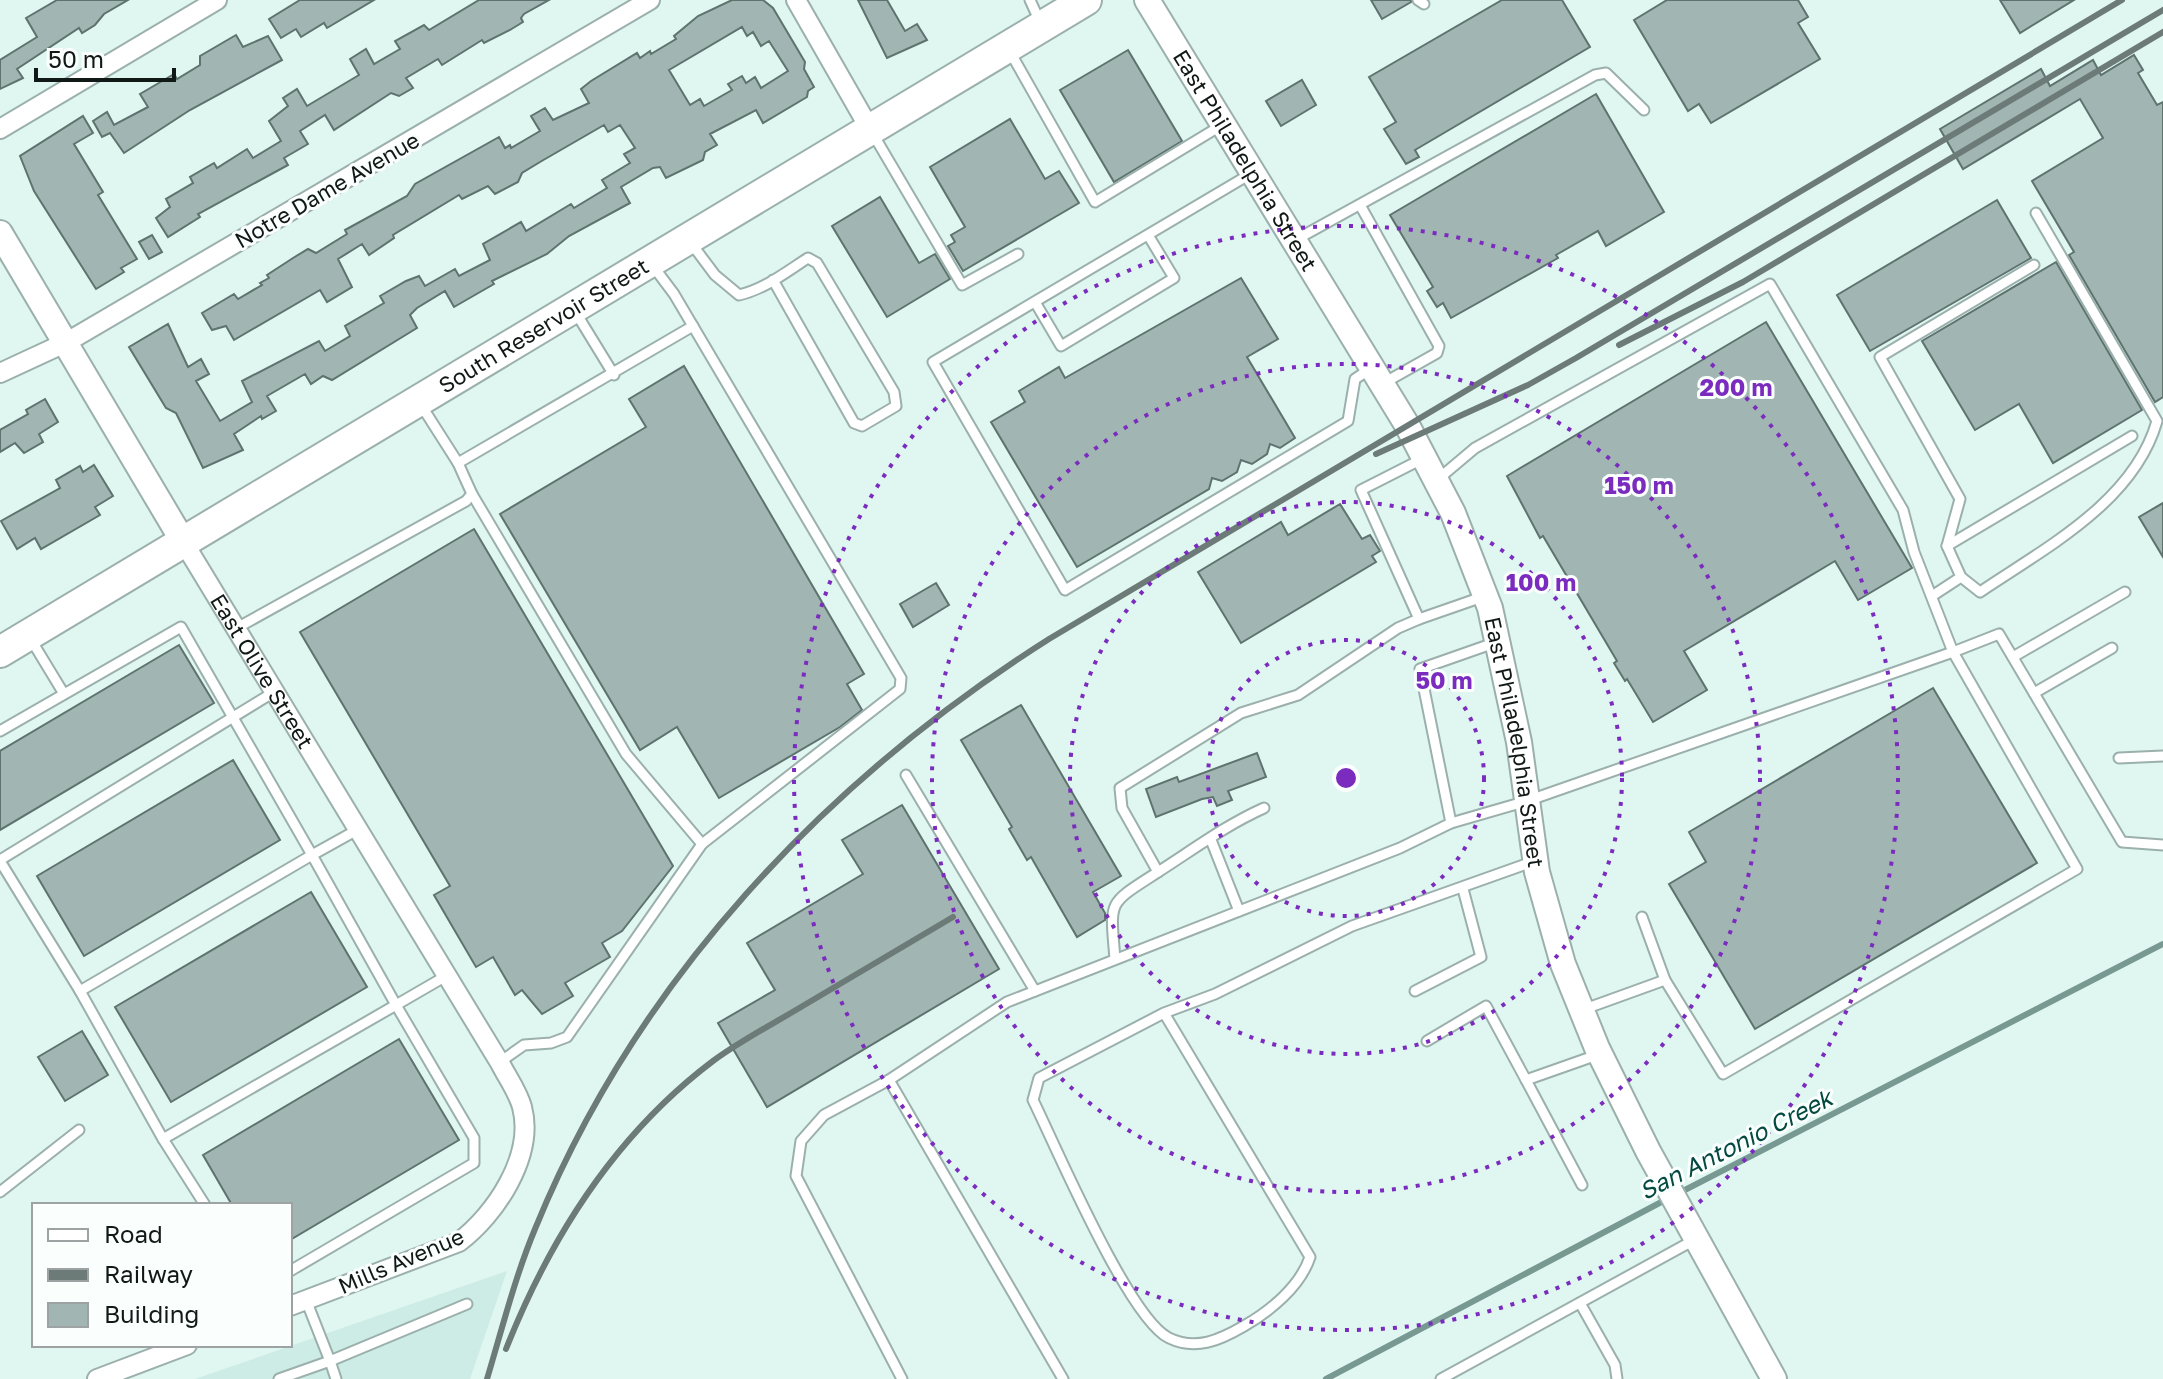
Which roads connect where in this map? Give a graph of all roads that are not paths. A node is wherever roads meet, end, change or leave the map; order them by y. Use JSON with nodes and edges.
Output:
{"nodes":[{"id":1,"x":217,"y":0,"type":"edge"},
{"id":2,"x":650,"y":0,"type":"edge"},
{"id":3,"x":796,"y":0,"type":"edge"},
{"id":4,"x":1086,"y":0,"type":"edge"},
{"id":5,"x":1147,"y":0,"type":"edge"},
{"id":6,"x":1036,"y":13,"type":"edge"},
{"id":7,"x":1008,"y":47,"type":"junction"},
{"id":8,"x":1644,"y":110,"type":"dead end"},
{"id":9,"x":1222,"y":125,"type":"junction"},
{"id":10,"x":0,"y":129,"type":"edge"},
{"id":11,"x":871,"y":131,"type":"junction"},
{"id":12,"x":1252,"y":173,"type":"junction"},
{"id":13,"x":1360,"y":205,"type":"junction"},
{"id":14,"x":2036,"y":213,"type":"dead end"},
{"id":15,"x":0,"y":233,"type":"edge"},
{"id":16,"x":1148,"y":235,"type":"junction"},
{"id":17,"x":689,"y":240,"type":"junction"},
{"id":18,"x":1294,"y":241,"type":"junction"},
{"id":19,"x":1018,"y":254,"type":"dead end"},
{"id":20,"x":650,"y":263,"type":"junction"},
{"id":21,"x":2034,"y":265,"type":"dead end"},
{"id":22,"x":773,"y":280,"type":"junction"},
{"id":23,"x":1035,"y":302,"type":"junction"},
{"id":24,"x":574,"y":309,"type":"junction"},
{"id":25,"x":693,"y":326,"type":"junction"},
{"id":26,"x":67,"y":342,"type":"junction"},
{"id":27,"x":0,"y":373,"type":"edge"},
{"id":28,"x":614,"y":375,"type":"junction"},
{"id":29,"x":1377,"y":376,"type":"junction"},
{"id":30,"x":419,"y":402,"type":"junction"},
{"id":31,"x":2132,"y":436,"type":"dead end"},
{"id":32,"x":1424,"y":458,"type":"junction"},
{"id":33,"x":458,"y":463,"type":"junction"},
{"id":34,"x":1437,"y":481,"type":"junction"},
{"id":35,"x":472,"y":494,"type":"junction"},
{"id":36,"x":184,"y":543,"type":"junction"},
{"id":37,"x":1947,"y":546,"type":"junction"},
{"id":38,"x":1961,"y":577,"type":"junction"},
{"id":39,"x":2125,"y":592,"type":"dead end"},
{"id":40,"x":1485,"y":596,"type":"junction"},
{"id":41,"x":1932,"y":596,"type":"junction"},
{"id":42,"x":1419,"y":619,"type":"junction"},
{"id":43,"x":234,"y":629,"type":"junction"},
{"id":44,"x":28,"y":635,"type":"junction"},
{"id":45,"x":1497,"y":642,"type":"junction"},
{"id":46,"x":2112,"y":648,"type":"dead end"},
{"id":47,"x":0,"y":652,"type":"edge"},
{"id":48,"x":1953,"y":652,"type":"junction"},
{"id":49,"x":2013,"y":657,"type":"junction"},
{"id":50,"x":274,"y":692,"type":"junction"},
{"id":51,"x":2034,"y":693,"type":"junction"},
{"id":52,"x":64,"y":694,"type":"junction"},
{"id":53,"x":234,"y":718,"type":"junction"},
{"id":54,"x":0,"y":731,"type":"edge"},
{"id":55,"x":2163,"y":756,"type":"edge"},
{"id":56,"x":2119,"y":758,"type":"dead end"},
{"id":57,"x":906,"y":775,"type":"dead end"},
{"id":58,"x":1527,"y":801,"type":"junction"},
{"id":59,"x":1264,"y":808,"type":"dead end"},
{"id":60,"x":1451,"y":823,"type":"junction"},
{"id":61,"x":357,"y":830,"type":"junction"},
{"id":62,"x":1211,"y":840,"type":"junction"},
{"id":63,"x":702,"y":844,"type":"junction"},
{"id":64,"x":2163,"y":845,"type":"edge"},
{"id":65,"x":312,"y":855,"type":"junction"},
{"id":66,"x":0,"y":860,"type":"edge"},
{"id":67,"x":1535,"y":861,"type":"junction"},
{"id":68,"x":1158,"y":872,"type":"junction"},
{"id":69,"x":1463,"y":889,"type":"junction"},
{"id":70,"x":1239,"y":911,"type":"junction"},
{"id":71,"x":1642,"y":917,"type":"dead end"},
{"id":72,"x":1115,"y":959,"type":"junction"},
{"id":73,"x":446,"y":976,"type":"junction"},
{"id":74,"x":1665,"y":980,"type":"junction"},
{"id":75,"x":80,"y":991,"type":"junction"},
{"id":76,"x":1035,"y":991,"type":"junction"},
{"id":77,"x":1415,"y":991,"type":"dead end"},
{"id":78,"x":396,"y":1005,"type":"junction"},
{"id":79,"x":1582,"y":1010,"type":"junction"},
{"id":80,"x":1164,"y":1013,"type":"junction"},
{"id":81,"x":1427,"y":1041,"type":"dead end"},
{"id":82,"x":1600,"y":1054,"type":"junction"},
{"id":83,"x":500,"y":1063,"type":"junction"},
{"id":84,"x":889,"y":1080,"type":"junction"},
{"id":85,"x":1526,"y":1080,"type":"junction"},
{"id":86,"x":522,"y":1108,"type":"joint"},
{"id":87,"x":79,"y":1130,"type":"dead end"},
{"id":88,"x":163,"y":1139,"type":"junction"},
{"id":89,"x":1582,"y":1185,"type":"dead end"},
{"id":90,"x":0,"y":1192,"type":"edge"},
{"id":91,"x":204,"y":1203,"type":"edge"},
{"id":92,"x":1696,"y":1239,"type":"junction"},
{"id":93,"x":292,"y":1270,"type":"edge"},
{"id":94,"x":298,"y":1303,"type":"edge"},
{"id":95,"x":1580,"y":1303,"type":"junction"},
{"id":96,"x":467,"y":1304,"type":"dead end"},
{"id":97,"x":182,"y":1347,"type":"edge"},
{"id":98,"x":330,"y":1361,"type":"junction"},
{"id":99,"x":97,"y":1379,"type":"edge"},
{"id":100,"x":279,"y":1379,"type":"edge"},
{"id":101,"x":336,"y":1379,"type":"edge"},
{"id":102,"x":902,"y":1379,"type":"edge"},
{"id":103,"x":1063,"y":1379,"type":"edge"},
{"id":104,"x":1441,"y":1379,"type":"edge"},
{"id":105,"x":1617,"y":1379,"type":"edge"},
{"id":106,"x":1774,"y":1379,"type":"edge"}],
"edges":[{"from":1,"to":10,"type":"street"},
{"from":2,"to":26,"type":"street","name":"Notre Dame Avenue"},
{"from":3,"to":11,"type":"street"},
{"from":4,"to":6,"type":"main road","name":"South Reservoir Street"},
{"from":5,"to":9,"type":"street","name":"East Philadelphia Street"},
{"from":6,"to":7,"type":"main road","name":"South Reservoir Street"},
{"from":7,"to":9,"type":"lane"},
{"from":7,"to":11,"type":"main road","name":"South Reservoir Street"},
{"from":8,"to":13,"type":"lane"},
{"from":9,"to":12,"type":"street","name":"East Philadelphia Street"},
{"from":11,"to":17,"type":"main road","name":"South Reservoir Street"},
{"from":11,"to":19,"type":"lane"},
{"from":12,"to":16,"type":"lane"},
{"from":12,"to":18,"type":"street","name":"East Philadelphia Street"},
{"from":13,"to":18,"type":"lane"},
{"from":13,"to":29,"type":"lane"},
{"from":14,"to":38,"type":"lane"},
{"from":15,"to":26,"type":"street","name":"East Olive Street"},
{"from":16,"to":23,"type":"lane"},
{"from":16,"to":23,"type":"lane"},
{"from":17,"to":20,"type":"main road","name":"South Reservoir Street"},
{"from":17,"to":22,"type":"lane"},
{"from":18,"to":29,"type":"street","name":"East Philadelphia Street"},
{"from":20,"to":24,"type":"main road","name":"South Reservoir Street"},
{"from":20,"to":25,"type":"lane"},
{"from":21,"to":37,"type":"lane"},
{"from":22,"to":22,"type":"lane"},
{"from":23,"to":29,"type":"lane"},
{"from":24,"to":28,"type":"lane"},
{"from":24,"to":30,"type":"main road","name":"South Reservoir Street"},
{"from":25,"to":28,"type":"lane"},
{"from":25,"to":63,"type":"lane"},
{"from":26,"to":27,"type":"street","name":"Notre Dame Avenue"},
{"from":26,"to":36,"type":"street","name":"East Olive Street"},
{"from":28,"to":33,"type":"lane"},
{"from":29,"to":32,"type":"street","name":"East Philadelphia Street"},
{"from":30,"to":33,"type":"lane"},
{"from":30,"to":36,"type":"main road","name":"South Reservoir Street"},
{"from":31,"to":37,"type":"lane"},
{"from":32,"to":34,"type":"street","name":"East Philadelphia Street"},
{"from":32,"to":42,"type":"lane"},
{"from":33,"to":35,"type":"lane"},
{"from":34,"to":40,"type":"street","name":"East Philadelphia Street"},
{"from":34,"to":41,"type":"lane"},
{"from":35,"to":43,"type":"lane"},
{"from":35,"to":63,"type":"lane"},
{"from":36,"to":43,"type":"street","name":"East Olive Street"},
{"from":36,"to":44,"type":"main road","name":"South Reservoir Street"},
{"from":37,"to":38,"type":"lane"},
{"from":38,"to":41,"type":"lane"},
{"from":39,"to":49,"type":"lane"},
{"from":40,"to":42,"type":"lane"},
{"from":40,"to":45,"type":"street","name":"East Philadelphia Street"},
{"from":41,"to":48,"type":"lane"},
{"from":42,"to":68,"type":"lane"},
{"from":43,"to":50,"type":"street","name":"East Olive Street"},
{"from":44,"to":47,"type":"main road","name":"South Reservoir Street"},
{"from":44,"to":52,"type":"lane"},
{"from":45,"to":58,"type":"street","name":"East Philadelphia Street"},
{"from":45,"to":60,"type":"lane"},
{"from":46,"to":51,"type":"lane"},
{"from":48,"to":49,"type":"lane"},
{"from":48,"to":58,"type":"lane"},
{"from":48,"to":74,"type":"lane"},
{"from":49,"to":51,"type":"lane"},
{"from":50,"to":53,"type":"lane"},
{"from":50,"to":61,"type":"street","name":"East Olive Street"},
{"from":51,"to":64,"type":"lane"},
{"from":52,"to":53,"type":"lane"},
{"from":52,"to":54,"type":"lane"},
{"from":53,"to":65,"type":"lane"},
{"from":53,"to":66,"type":"lane"},
{"from":55,"to":56,"type":"lane"},
{"from":57,"to":76,"type":"lane"},
{"from":58,"to":60,"type":"lane"},
{"from":58,"to":67,"type":"street","name":"East Philadelphia Street"},
{"from":59,"to":62,"type":"lane"},
{"from":60,"to":70,"type":"lane"},
{"from":61,"to":65,"type":"lane"},
{"from":61,"to":73,"type":"street","name":"East Olive Street"},
{"from":62,"to":68,"type":"lane"},
{"from":62,"to":70,"type":"lane"},
{"from":63,"to":83,"type":"lane"},
{"from":65,"to":75,"type":"lane"},
{"from":65,"to":78,"type":"lane"},
{"from":66,"to":75,"type":"lane"},
{"from":67,"to":69,"type":"lane"},
{"from":67,"to":79,"type":"street","name":"East Philadelphia Street"},
{"from":68,"to":72,"type":"lane"},
{"from":69,"to":77,"type":"lane"},
{"from":69,"to":80,"type":"lane"},
{"from":70,"to":72,"type":"lane"},
{"from":71,"to":74,"type":"lane"},
{"from":72,"to":76,"type":"lane"},
{"from":73,"to":78,"type":"lane"},
{"from":73,"to":83,"type":"street","name":"East Olive Street"},
{"from":74,"to":79,"type":"lane"},
{"from":75,"to":88,"type":"lane"},
{"from":76,"to":84,"type":"lane"},
{"from":78,"to":88,"type":"lane"},
{"from":78,"to":93,"type":"lane"},
{"from":79,"to":82,"type":"street","name":"East Philadelphia Street"},
{"from":80,"to":80,"type":"lane"},
{"from":81,"to":85,"type":"lane"},
{"from":82,"to":85,"type":"lane"},
{"from":82,"to":92,"type":"street","name":"East Philadelphia Street"},
{"from":83,"to":86,"type":"street","name":"East Olive Street"},
{"from":84,"to":102,"type":"lane"},
{"from":84,"to":103,"type":"lane"},
{"from":85,"to":89,"type":"lane"},
{"from":86,"to":94,"type":"street","name":"Mills Avenue"},
{"from":87,"to":90,"type":"lane"},
{"from":88,"to":91,"type":"lane"},
{"from":92,"to":95,"type":"lane"},
{"from":92,"to":106,"type":"street","name":"East Philadelphia Street"},
{"from":94,"to":98,"type":"lane"},
{"from":95,"to":104,"type":"lane"},
{"from":95,"to":105,"type":"lane"},
{"from":96,"to":98,"type":"lane"},
{"from":97,"to":99,"type":"street"},
{"from":98,"to":100,"type":"lane"},
{"from":98,"to":101,"type":"lane"}]}
